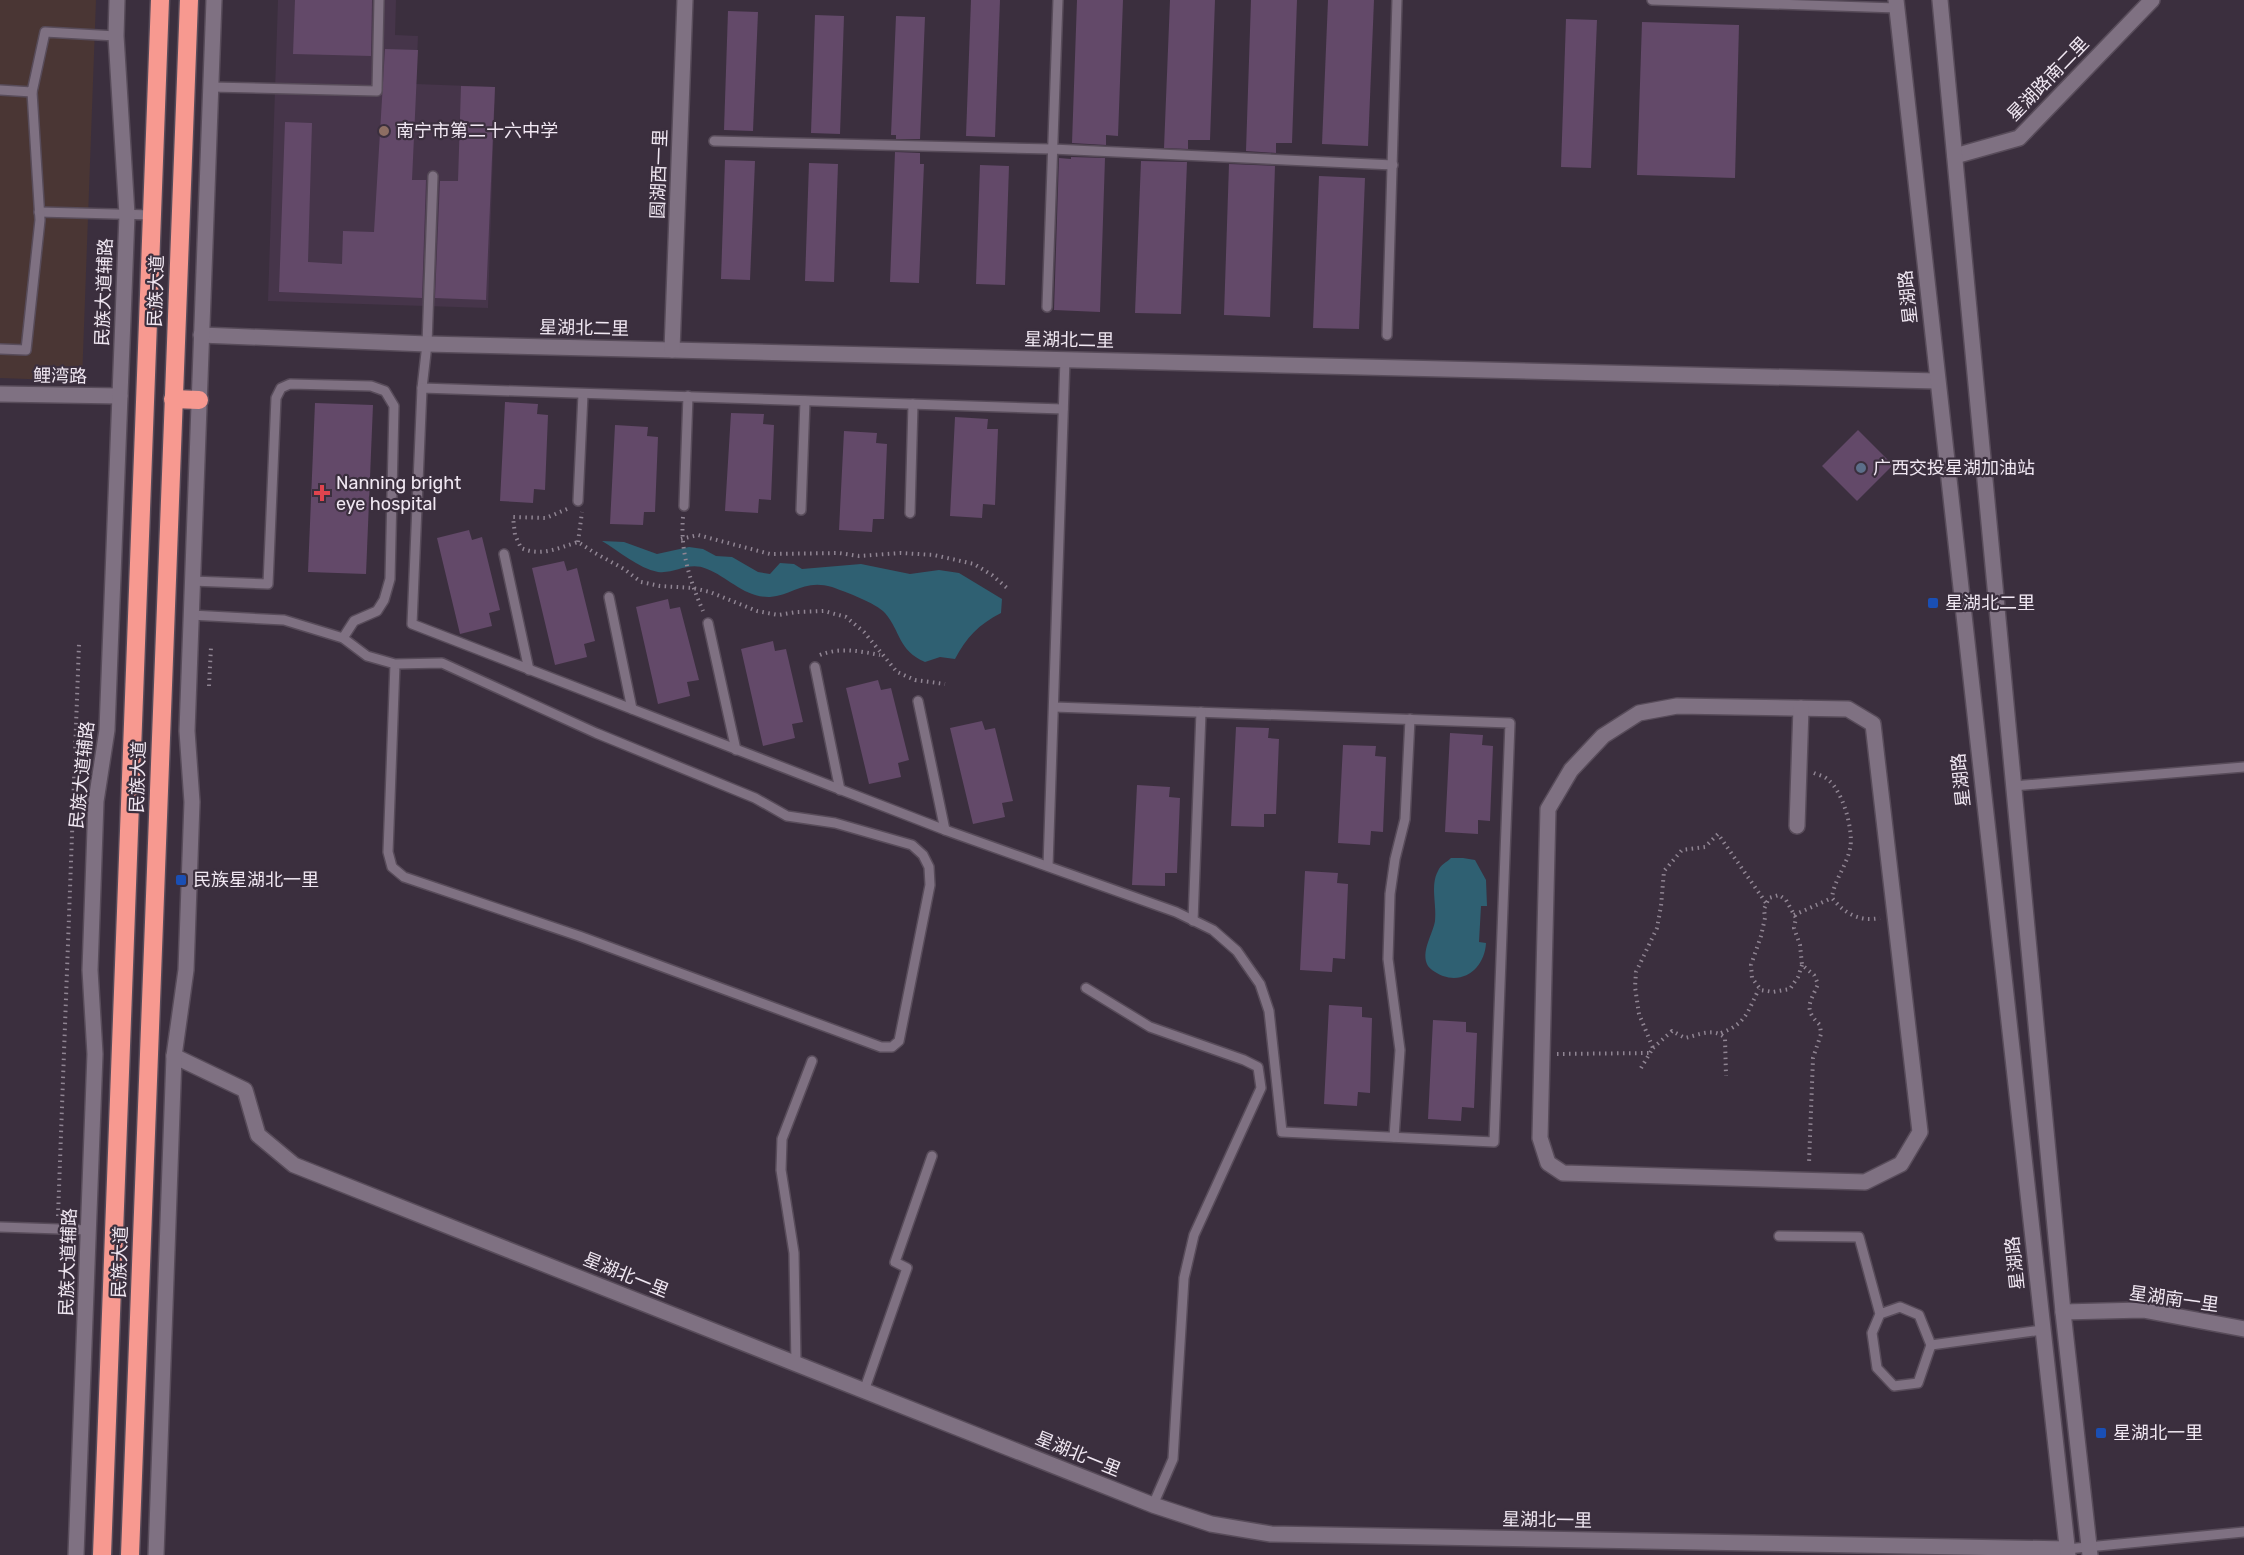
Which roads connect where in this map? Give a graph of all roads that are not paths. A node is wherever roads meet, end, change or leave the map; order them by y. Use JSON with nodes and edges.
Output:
{"nodes":[{"id":1,"x":117,"y":0,"type":"edge"},
{"id":2,"x":160,"y":0,"type":"edge"},
{"id":3,"x":189,"y":0,"type":"edge"},
{"id":4,"x":214,"y":0,"type":"edge"},
{"id":5,"x":380,"y":0,"type":"edge"},
{"id":6,"x":685,"y":0,"type":"edge"},
{"id":7,"x":1058,"y":0,"type":"edge"},
{"id":8,"x":1397,"y":0,"type":"edge"},
{"id":9,"x":1652,"y":0,"type":"edge"},
{"id":10,"x":1940,"y":0,"type":"edge"},
{"id":11,"x":2152,"y":0,"type":"edge"},
{"id":12,"x":1896,"y":4,"type":"edge"},
{"id":13,"x":116,"y":36,"type":"junction"},
{"id":14,"x":211,"y":87,"type":"junction"},
{"id":15,"x":0,"y":90,"type":"edge"},
{"id":16,"x":32,"y":92,"type":"junction"},
{"id":17,"x":714,"y":141,"type":"dead end"},
{"id":18,"x":1052,"y":149,"type":"junction"},
{"id":19,"x":1955,"y":156,"type":"junction"},
{"id":20,"x":1393,"y":165,"type":"junction"},
{"id":21,"x":433,"y":176,"type":"dead end"},
{"id":22,"x":39,"y":212,"type":"junction"},
{"id":23,"x":127,"y":214,"type":"junction"},
{"id":24,"x":152,"y":215,"type":"junction"},
{"id":25,"x":1047,"y":306,"type":"dead end"},
{"id":26,"x":201,"y":334,"type":"junction"},
{"id":27,"x":1387,"y":335,"type":"dead end"},
{"id":28,"x":427,"y":344,"type":"junction"},
{"id":29,"x":0,"y":349,"type":"edge"},
{"id":30,"x":672,"y":350,"type":"junction"},
{"id":31,"x":1065,"y":359,"type":"junction"},
{"id":32,"x":1937,"y":381,"type":"junction"},
{"id":33,"x":422,"y":388,"type":"junction"},
{"id":34,"x":0,"y":394,"type":"edge"},
{"id":35,"x":583,"y":394,"type":"junction"},
{"id":36,"x":120,"y":396,"type":"junction"},
{"id":37,"x":688,"y":396,"type":"junction"},
{"id":38,"x":173,"y":399,"type":"junction"},
{"id":39,"x":199,"y":400,"type":"junction"},
{"id":40,"x":805,"y":400,"type":"junction"},
{"id":41,"x":913,"y":404,"type":"junction"},
{"id":42,"x":1064,"y":409,"type":"junction"},
{"id":43,"x":578,"y":501,"type":"road end"},
{"id":44,"x":684,"y":506,"type":"road end"},
{"id":45,"x":801,"y":510,"type":"dead end"},
{"id":46,"x":910,"y":513,"type":"dead end"},
{"id":47,"x":504,"y":554,"type":"dead end"},
{"id":48,"x":192,"y":580,"type":"junction"},
{"id":49,"x":609,"y":597,"type":"dead end"},
{"id":50,"x":191,"y":615,"type":"junction"},
{"id":51,"x":708,"y":623,"type":"road end"},
{"id":52,"x":343,"y":638,"type":"junction"},
{"id":53,"x":395,"y":664,"type":"junction"},
{"id":54,"x":815,"y":667,"type":"road end"},
{"id":55,"x":529,"y":670,"type":"junction"},
{"id":56,"x":918,"y":701,"type":"dead end"},
{"id":57,"x":1054,"y":707,"type":"junction"},
{"id":58,"x":1801,"y":708,"type":"junction"},
{"id":59,"x":632,"y":710,"type":"junction"},
{"id":60,"x":1202,"y":712,"type":"junction"},
{"id":61,"x":1410,"y":719,"type":"junction"},
{"id":62,"x":736,"y":750,"type":"junction"},
{"id":63,"x":2244,"y":767,"type":"edge"},
{"id":64,"x":2013,"y":786,"type":"junction"},
{"id":65,"x":840,"y":790,"type":"junction"},
{"id":66,"x":1797,"y":826,"type":"dead end"},
{"id":67,"x":945,"y":830,"type":"junction"},
{"id":68,"x":1048,"y":866,"type":"junction"},
{"id":69,"x":1193,"y":921,"type":"junction"},
{"id":70,"x":1086,"y":988,"type":"dead end"},
{"id":71,"x":174,"y":1056,"type":"junction"},
{"id":72,"x":812,"y":1061,"type":"dead end"},
{"id":73,"x":1394,"y":1137,"type":"junction"},
{"id":74,"x":932,"y":1156,"type":"dead end"},
{"id":75,"x":0,"y":1227,"type":"edge"},
{"id":76,"x":89,"y":1230,"type":"junction"},
{"id":77,"x":1779,"y":1236,"type":"dead end"},
{"id":78,"x":2063,"y":1312,"type":"junction"},
{"id":79,"x":1880,"y":1314,"type":"junction"},
{"id":80,"x":2244,"y":1329,"type":"edge"},
{"id":81,"x":2042,"y":1330,"type":"junction"},
{"id":82,"x":1931,"y":1345,"type":"junction"},
{"id":83,"x":796,"y":1364,"type":"junction"},
{"id":84,"x":864,"y":1391,"type":"junction"},
{"id":85,"x":1153,"y":1505,"type":"junction"},
{"id":86,"x":2244,"y":1532,"type":"edge"},
{"id":87,"x":2090,"y":1551,"type":"edge"},
{"id":88,"x":2068,"y":1552,"type":"edge"},
{"id":89,"x":76,"y":1555,"type":"edge"},
{"id":90,"x":102,"y":1555,"type":"edge"},
{"id":91,"x":130,"y":1555,"type":"edge"},
{"id":92,"x":156,"y":1555,"type":"edge"}],
"edges":[{"from":1,"to":13,"type":"street","name":"民族大道辅路"},
{"from":2,"to":24,"type":"highway","name":"民族大道"},
{"from":3,"to":38,"type":"highway","name":"民族大道"},
{"from":4,"to":14,"type":"street"},
{"from":5,"to":14,"type":"lane"},
{"from":6,"to":30,"type":"street","name":"圆湖西一里"},
{"from":7,"to":18,"type":"lane"},
{"from":8,"to":20,"type":"lane"},
{"from":9,"to":12,"type":"lane"},
{"from":10,"to":19,"type":"street"},
{"from":11,"to":19,"type":"street","name":"星湖路南二里"},
{"from":12,"to":32,"type":"street","name":"星湖路"},
{"from":13,"to":16,"type":"lane"},
{"from":13,"to":23,"type":"street","name":"民族大道辅路"},
{"from":14,"to":26,"type":"street"},
{"from":15,"to":16,"type":"lane"},
{"from":16,"to":22,"type":"lane"},
{"from":17,"to":18,"type":"lane"},
{"from":18,"to":20,"type":"lane"},
{"from":18,"to":25,"type":"lane"},
{"from":19,"to":64,"type":"street"},
{"from":20,"to":27,"type":"lane"},
{"from":21,"to":28,"type":"lane"},
{"from":22,"to":23,"type":"lane"},
{"from":22,"to":29,"type":"lane"},
{"from":23,"to":24,"type":"lane"},
{"from":23,"to":36,"type":"street","name":"民族大道辅路"},
{"from":24,"to":90,"type":"highway","name":"民族大道"},
{"from":26,"to":28,"type":"street","name":"星湖北二里"},
{"from":26,"to":39,"type":"street"},
{"from":28,"to":30,"type":"street","name":"星湖北二里"},
{"from":28,"to":33,"type":"lane"},
{"from":30,"to":31,"type":"street","name":"星湖北二里"},
{"from":31,"to":32,"type":"street","name":"星湖北二里"},
{"from":31,"to":42,"type":"lane"},
{"from":32,"to":81,"type":"street","name":"星湖路"},
{"from":33,"to":35,"type":"lane"},
{"from":33,"to":55,"type":"lane"},
{"from":34,"to":36,"type":"street","name":"鲤湾路"},
{"from":35,"to":37,"type":"lane"},
{"from":35,"to":43,"type":"lane"},
{"from":36,"to":76,"type":"street","name":"民族大道辅路"},
{"from":37,"to":40,"type":"lane"},
{"from":37,"to":44,"type":"lane"},
{"from":38,"to":39,"type":"highway"},
{"from":38,"to":91,"type":"highway","name":"民族大道"},
{"from":39,"to":48,"type":"street"},
{"from":40,"to":41,"type":"lane"},
{"from":40,"to":45,"type":"lane"},
{"from":41,"to":42,"type":"lane"},
{"from":41,"to":46,"type":"lane"},
{"from":42,"to":57,"type":"lane"},
{"from":47,"to":55,"type":"lane"},
{"from":48,"to":50,"type":"street"},
{"from":48,"to":52,"type":"lane"},
{"from":49,"to":59,"type":"lane"},
{"from":50,"to":52,"type":"lane"},
{"from":50,"to":71,"type":"street"},
{"from":51,"to":62,"type":"lane"},
{"from":52,"to":53,"type":"lane"},
{"from":53,"to":53,"type":"lane"},
{"from":54,"to":65,"type":"lane"},
{"from":55,"to":59,"type":"lane"},
{"from":56,"to":67,"type":"lane"},
{"from":57,"to":60,"type":"lane"},
{"from":57,"to":68,"type":"lane"},
{"from":58,"to":58,"type":"street"},
{"from":58,"to":66,"type":"street"},
{"from":59,"to":62,"type":"lane"},
{"from":60,"to":61,"type":"lane"},
{"from":60,"to":69,"type":"lane"},
{"from":61,"to":73,"type":"lane"},
{"from":61,"to":73,"type":"lane"},
{"from":62,"to":65,"type":"lane"},
{"from":63,"to":64,"type":"lane"},
{"from":64,"to":78,"type":"street"},
{"from":65,"to":67,"type":"lane"},
{"from":67,"to":68,"type":"lane"},
{"from":68,"to":69,"type":"lane"},
{"from":69,"to":73,"type":"lane"},
{"from":70,"to":85,"type":"lane"},
{"from":71,"to":83,"type":"street","name":"星湖北一里"},
{"from":71,"to":92,"type":"street"},
{"from":72,"to":83,"type":"lane"},
{"from":74,"to":84,"type":"lane"},
{"from":75,"to":76,"type":"lane"},
{"from":76,"to":89,"type":"street","name":"民族大道辅路"},
{"from":77,"to":79,"type":"lane"},
{"from":78,"to":80,"type":"street","name":"星湖南一里"},
{"from":78,"to":87,"type":"street"},
{"from":79,"to":82,"type":"lane"},
{"from":79,"to":82,"type":"lane"},
{"from":81,"to":82,"type":"lane"},
{"from":81,"to":88,"type":"street","name":"星湖路"},
{"from":83,"to":84,"type":"street","name":"星湖北一里"},
{"from":84,"to":85,"type":"street","name":"星湖北一里"},
{"from":85,"to":88,"type":"street","name":"星湖北一里"},
{"from":86,"to":87,"type":"lane"},
{"from":87,"to":88,"type":"lane"}]}
